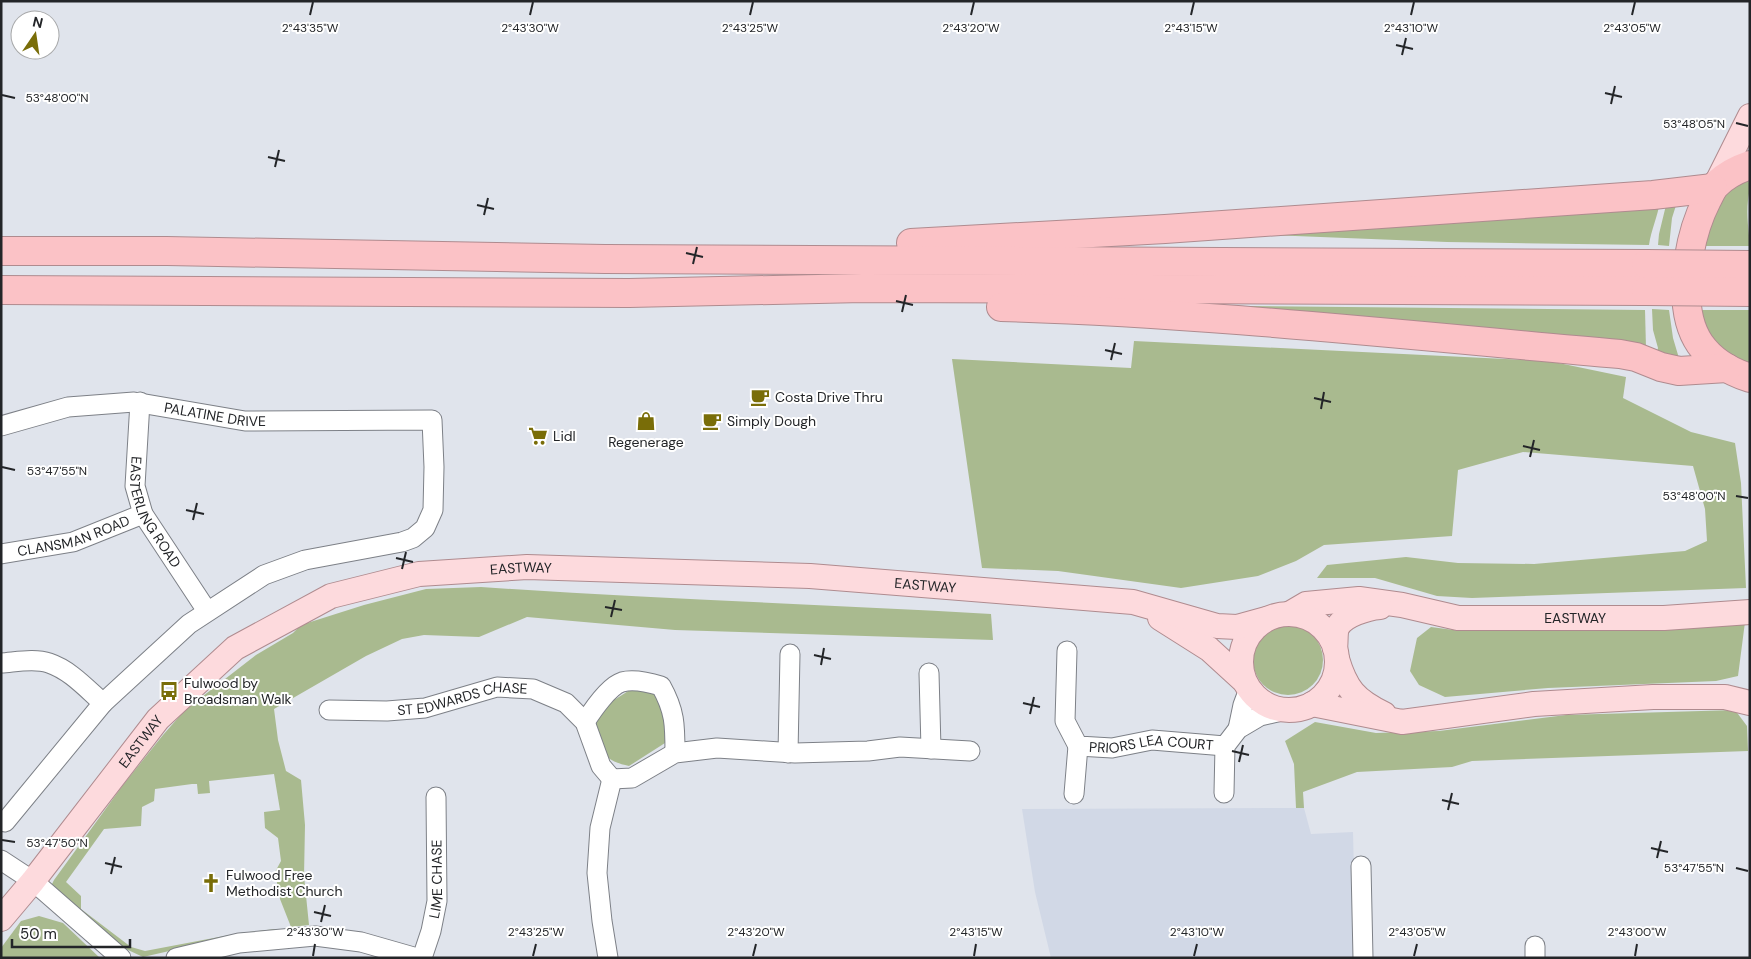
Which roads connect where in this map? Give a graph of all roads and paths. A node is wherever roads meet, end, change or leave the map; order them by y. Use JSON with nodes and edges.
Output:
{"nodes":[{"id":1,"x":1750,"y":116,"type":"edge"},
{"id":2,"x":1750,"y":165,"type":"edge"},
{"id":3,"x":1715,"y":186,"type":"junction"},
{"id":4,"x":1,"y":251,"type":"edge"},
{"id":5,"x":605,"y":259,"type":"junction"},
{"id":6,"x":1750,"y":264,"type":"edge"},
{"id":7,"x":1,"y":290,"type":"edge"},
{"id":8,"x":629,"y":292,"type":"junction"},
{"id":9,"x":1750,"y":292,"type":"edge"},
{"id":10,"x":1742,"y":380,"type":"edge"},
{"id":11,"x":140,"y":402,"type":"junction"},
{"id":12,"x":1,"y":426,"type":"edge"},
{"id":13,"x":143,"y":514,"type":"junction"},
{"id":14,"x":1,"y":554,"type":"edge"},
{"id":15,"x":1132,"y":602,"type":"junction"},
{"id":16,"x":1402,"y":606,"type":"junction"},
{"id":17,"x":208,"y":611,"type":"junction"},
{"id":18,"x":1750,"y":612,"type":"edge"},
{"id":19,"x":1289,"y":614,"type":"junction"},
{"id":20,"x":1266,"y":619,"type":"junction"},
{"id":21,"x":1067,"y":651,"type":"dead end"},
{"id":22,"x":790,"y":654,"type":"dead end"},
{"id":23,"x":1336,"y":654,"type":"junction"},
{"id":24,"x":1,"y":663,"type":"edge"},
{"id":25,"x":929,"y":673,"type":"dead end"},
{"id":26,"x":1247,"y":685,"type":"junction"},
{"id":27,"x":1750,"y":690,"type":"edge"},
{"id":28,"x":1725,"y":697,"type":"junction"},
{"id":29,"x":103,"y":703,"type":"junction"},
{"id":30,"x":1750,"y":703,"type":"edge"},
{"id":31,"x":1312,"y":704,"type":"junction"},
{"id":32,"x":329,"y":710,"type":"dead end"},
{"id":33,"x":1286,"y":710,"type":"junction"},
{"id":34,"x":585,"y":722,"type":"junction"},
{"id":35,"x":1402,"y":722,"type":"junction"},
{"id":36,"x":1238,"y":729,"type":"junction"},
{"id":37,"x":1078,"y":746,"type":"junction"},
{"id":38,"x":1224,"y":746,"type":"junction"},
{"id":39,"x":931,"y":748,"type":"junction"},
{"id":40,"x":970,"y":751,"type":"dead end"},
{"id":41,"x":675,"y":753,"type":"junction"},
{"id":42,"x":788,"y":753,"type":"junction"},
{"id":43,"x":612,"y":779,"type":"junction"},
{"id":44,"x":1224,"y":793,"type":"dead end"},
{"id":45,"x":1074,"y":794,"type":"dead end"},
{"id":46,"x":436,"y":797,"type":"dead end"},
{"id":47,"x":5,"y":822,"type":"dead end"},
{"id":48,"x":1,"y":860,"type":"edge"},
{"id":49,"x":1361,"y":866,"type":"dead end"},
{"id":50,"x":33,"y":881,"type":"junction"},
{"id":51,"x":1,"y":919,"type":"edge"},
{"id":52,"x":121,"y":958,"type":"edge"},
{"id":53,"x":176,"y":958,"type":"edge"},
{"id":54,"x":417,"y":958,"type":"edge"},
{"id":55,"x":422,"y":958,"type":"edge"},
{"id":56,"x":608,"y":958,"type":"edge"},
{"id":57,"x":1363,"y":958,"type":"edge"}],
"edges":[{"from":1,"to":3,"type":"main road"},
{"from":2,"to":3,"type":"highway"},
{"from":3,"to":5,"type":"highway"},
{"from":3,"to":10,"type":"highway"},
{"from":4,"to":5,"type":"highway"},
{"from":5,"to":6,"type":"highway","bridge":true},
{"from":7,"to":8,"type":"highway"},
{"from":8,"to":9,"type":"highway","bridge":true},
{"from":8,"to":10,"type":"highway"},
{"from":11,"to":12,"type":"street","name":"PALATINE DRIVE"},
{"from":11,"to":13,"type":"street","name":"EASTERLING ROAD"},
{"from":11,"to":17,"type":"street","name":"PALATINE DRIVE"},
{"from":13,"to":14,"type":"street","name":"CLANSMAN ROAD"},
{"from":13,"to":17,"type":"street","name":"EASTERLING ROAD"},
{"from":15,"to":20,"type":"main road","name":"EASTWAY"},
{"from":15,"to":26,"type":"main road","name":"EASTWAY"},
{"from":15,"to":50,"type":"main road","name":"EASTWAY"},
{"from":16,"to":18,"type":"main road","name":"EASTWAY"},
{"from":16,"to":19,"type":"main road","name":"EASTWAY"},
{"from":16,"to":23,"type":"main road","name":"EASTWAY"},
{"from":17,"to":29,"type":"street"},
{"from":19,"to":20,"type":"main road"},
{"from":19,"to":23,"type":"main road"},
{"from":20,"to":26,"type":"main road"},
{"from":21,"to":37,"type":"street","name":"PRIORS LEA COURT"},
{"from":22,"to":42,"type":"street"},
{"from":23,"to":31,"type":"main road"},
{"from":23,"to":35,"type":"main road"},
{"from":24,"to":29,"type":"street"},
{"from":25,"to":39,"type":"street"},
{"from":26,"to":33,"type":"main road"},
{"from":26,"to":36,"type":"street","name":"PRIORS LEA COURT"},
{"from":27,"to":28,"type":"main road"},
{"from":28,"to":30,"type":"main road"},
{"from":28,"to":35,"type":"main road"},
{"from":29,"to":47,"type":"street"},
{"from":31,"to":33,"type":"main road"},
{"from":31,"to":35,"type":"main road"},
{"from":32,"to":34,"type":"street","name":"ST EDWARDS CHASE"},
{"from":33,"to":36,"type":"street","name":"PRIORS LEA COURT"},
{"from":34,"to":41,"type":"street"},
{"from":34,"to":43,"type":"street","name":"ST EDWARDS CHASE"},
{"from":36,"to":38,"type":"street","name":"PRIORS LEA COURT"},
{"from":37,"to":38,"type":"street","name":"PRIORS LEA COURT"},
{"from":37,"to":45,"type":"street","name":"PRIORS LEA COURT"},
{"from":38,"to":44,"type":"street","name":"PRIORS LEA COURT"},
{"from":39,"to":40,"type":"street"},
{"from":39,"to":42,"type":"street"},
{"from":41,"to":42,"type":"street"},
{"from":41,"to":43,"type":"street"},
{"from":43,"to":56,"type":"street"},
{"from":46,"to":55,"type":"street","name":"LIME CHASE"},
{"from":48,"to":50,"type":"street"},
{"from":49,"to":57,"type":"street"},
{"from":50,"to":51,"type":"main road","name":"EASTWAY"},
{"from":50,"to":52,"type":"street"},
{"from":53,"to":54,"type":"street"}]}
